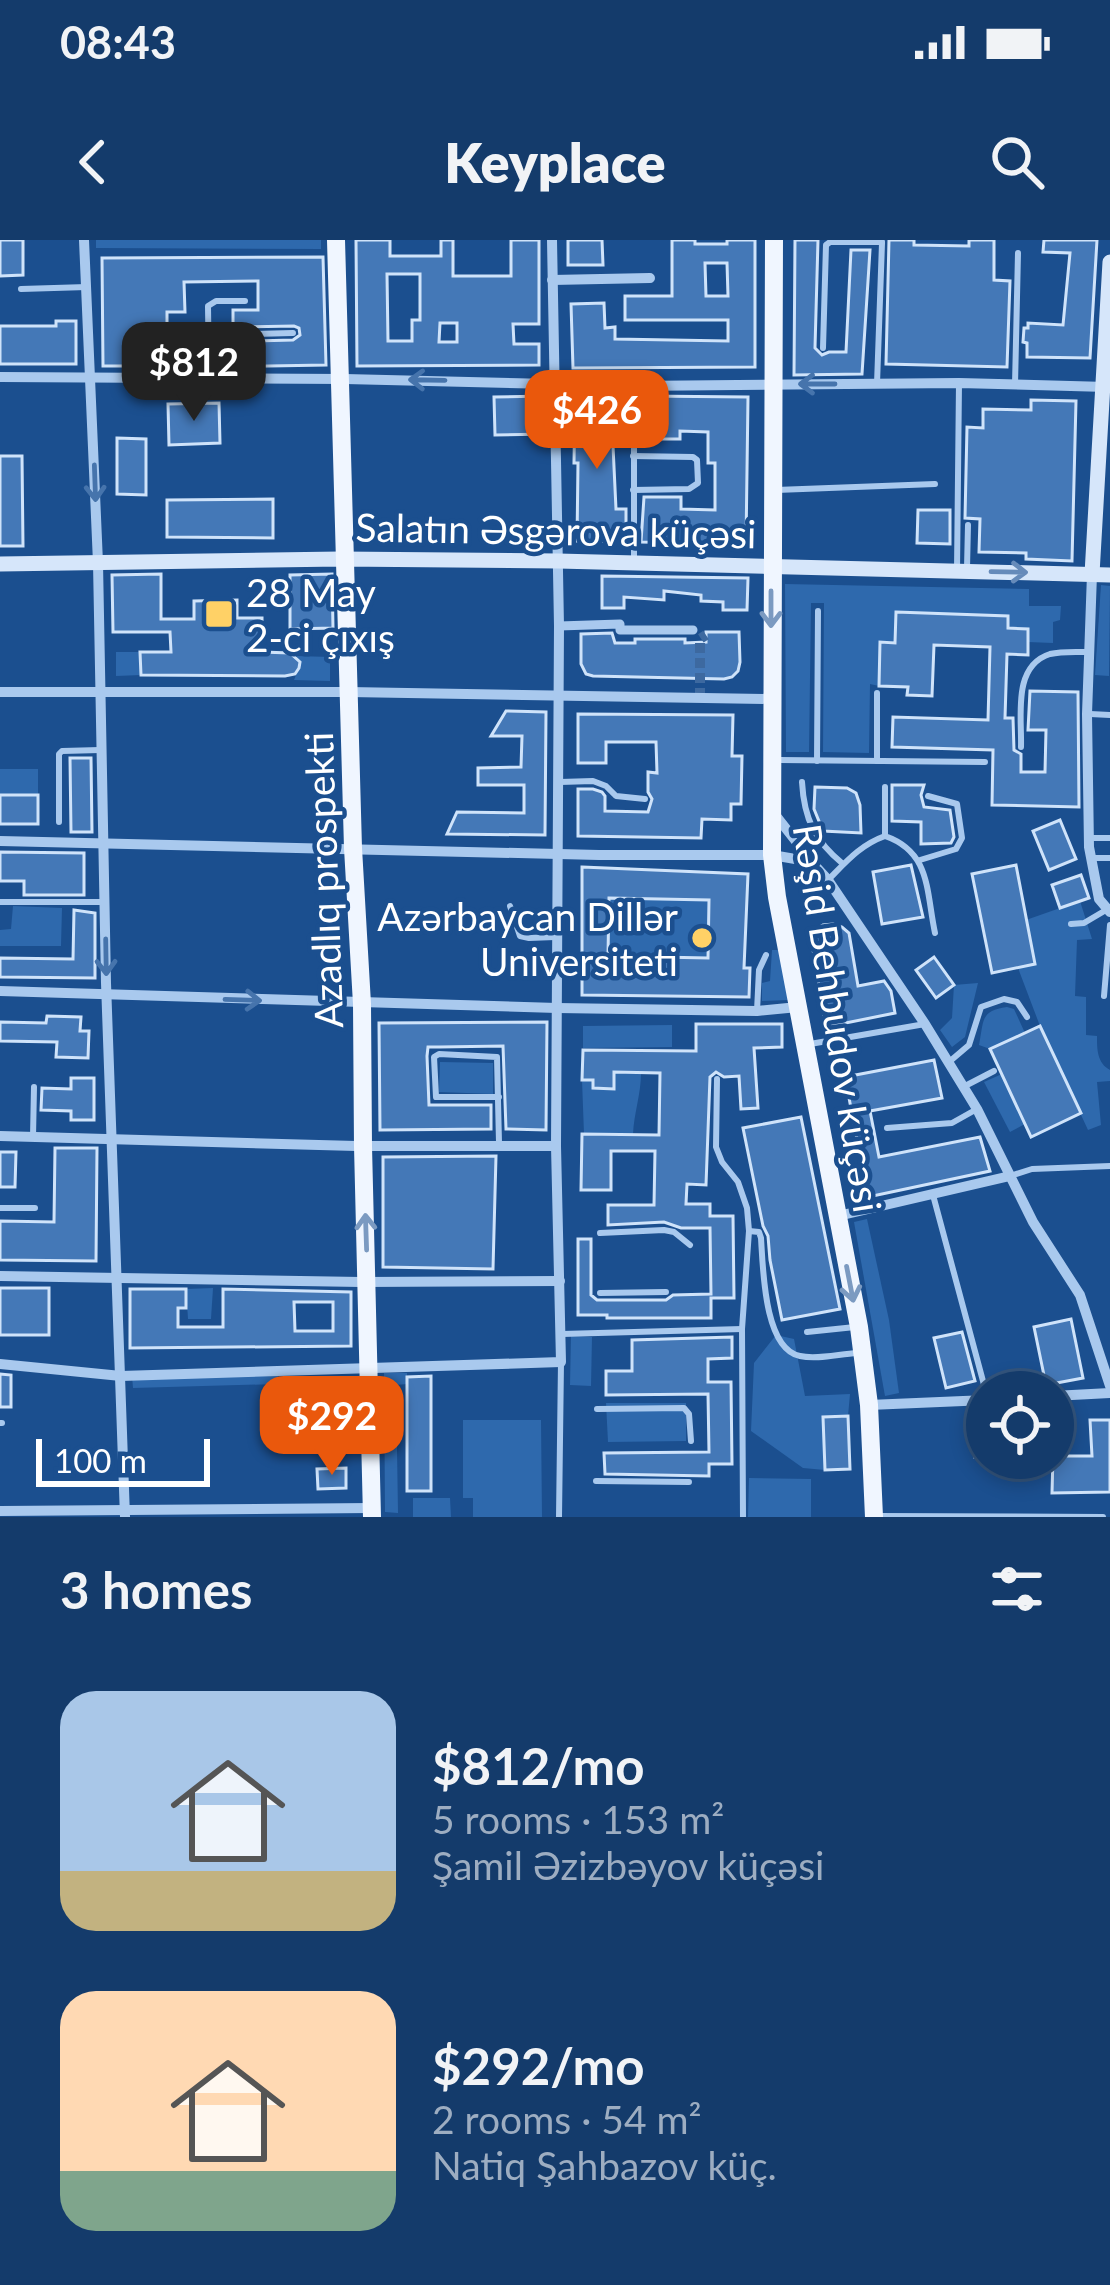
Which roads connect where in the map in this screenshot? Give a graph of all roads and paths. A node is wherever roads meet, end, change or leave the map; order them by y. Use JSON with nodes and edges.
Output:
{"nodes":[{"id":1,"x":84,"y":240,"type":"edge"},
{"id":2,"x":336,"y":240,"type":"edge"},
{"id":3,"x":552,"y":240,"type":"edge"},
{"id":4,"x":774,"y":240,"type":"edge"},
{"id":5,"x":882,"y":241,"type":"edge"},
{"id":6,"x":1018,"y":254,"type":"dead end"},
{"id":7,"x":1110,"y":262,"type":"edge"},
{"id":8,"x":650,"y":278,"type":"dead end"},
{"id":9,"x":553,"y":280,"type":"junction"},
{"id":10,"x":87,"y":287,"type":"junction"},
{"id":11,"x":21,"y":289,"type":"dead end"},
{"id":12,"x":245,"y":301,"type":"dead end"},
{"id":13,"x":292,"y":333,"type":"dead end"},
{"id":14,"x":208,"y":334,"type":"junction"},
{"id":15,"x":823,"y":348,"type":"dead end"},
{"id":16,"x":0,"y":377,"type":"edge"},
{"id":17,"x":91,"y":377,"type":"junction"},
{"id":18,"x":209,"y":378,"type":"junction"},
{"id":19,"x":340,"y":379,"type":"junction"},
{"id":20,"x":556,"y":382,"type":"junction"},
{"id":21,"x":877,"y":383,"type":"junction"},
{"id":22,"x":959,"y":383,"type":"junction"},
{"id":23,"x":774,"y":384,"type":"junction"},
{"id":24,"x":1015,"y":385,"type":"junction"},
{"id":25,"x":634,"y":386,"type":"junction"},
{"id":26,"x":1106,"y":387,"type":"edge"},
{"id":27,"x":633,"y":456,"type":"junction"},
{"id":28,"x":935,"y":484,"type":"dead end"},
{"id":29,"x":633,"y":490,"type":"junction"},
{"id":30,"x":772,"y":490,"type":"junction"},
{"id":31,"x":968,"y":525,"type":"dead end"},
{"id":32,"x":346,"y":560,"type":"junction"},
{"id":33,"x":558,"y":561,"type":"junction"},
{"id":34,"x":634,"y":562,"type":"junction"},
{"id":35,"x":98,"y":563,"type":"junction"},
{"id":36,"x":0,"y":564,"type":"edge"},
{"id":37,"x":771,"y":566,"type":"junction"},
{"id":38,"x":962,"y":571,"type":"junction"},
{"id":39,"x":1091,"y":574,"type":"junction"},
{"id":40,"x":1110,"y":574,"type":"edge"},
{"id":41,"x":818,"y":611,"type":"dead end"},
{"id":42,"x":559,"y":626,"type":"junction"},
{"id":43,"x":693,"y":629,"type":"dead end"},
{"id":44,"x":1088,"y":652,"type":"junction"},
{"id":45,"x":0,"y":692,"type":"edge"},
{"id":46,"x":349,"y":692,"type":"junction"},
{"id":47,"x":100,"y":693,"type":"junction"},
{"id":48,"x":877,"y":693,"type":"dead end"},
{"id":49,"x":558,"y":696,"type":"junction"},
{"id":50,"x":771,"y":699,"type":"junction"},
{"id":51,"x":1087,"y":714,"type":"junction"},
{"id":52,"x":1110,"y":715,"type":"edge"},
{"id":53,"x":1021,"y":747,"type":"dead end"},
{"id":54,"x":101,"y":749,"type":"junction"},
{"id":55,"x":771,"y":760,"type":"junction"},
{"id":56,"x":817,"y":761,"type":"junction"},
{"id":57,"x":877,"y":761,"type":"junction"},
{"id":58,"x":985,"y":762,"type":"dead end"},
{"id":59,"x":556,"y":782,"type":"junction"},
{"id":60,"x":802,"y":782,"type":"dead end"},
{"id":61,"x":885,"y":788,"type":"dead end"},
{"id":62,"x":928,"y":796,"type":"dead end"},
{"id":63,"x":645,"y":799,"type":"dead end"},
{"id":64,"x":771,"y":809,"type":"junction"},
{"id":65,"x":59,"y":822,"type":"dead end"},
{"id":66,"x":885,"y":836,"type":"junction"},
{"id":67,"x":1088,"y":838,"type":"junction"},
{"id":68,"x":1110,"y":838,"type":"edge"},
{"id":69,"x":0,"y":842,"type":"edge"},
{"id":70,"x":103,"y":842,"type":"junction"},
{"id":71,"x":353,"y":848,"type":"junction"},
{"id":72,"x":559,"y":854,"type":"junction"},
{"id":73,"x":772,"y":855,"type":"junction"},
{"id":74,"x":1110,"y":858,"type":"edge"},
{"id":75,"x":1090,"y":859,"type":"junction"},
{"id":76,"x":920,"y":860,"type":"junction"},
{"id":77,"x":843,"y":865,"type":"junction"},
{"id":78,"x":817,"y":868,"type":"junction"},
{"id":79,"x":828,"y":880,"type":"junction"},
{"id":80,"x":0,"y":902,"type":"edge"},
{"id":81,"x":105,"y":902,"type":"junction"},
{"id":82,"x":510,"y":905,"type":"dead end"},
{"id":83,"x":1108,"y":911,"type":"edge"},
{"id":84,"x":1071,"y":924,"type":"dead end"},
{"id":85,"x":1110,"y":925,"type":"edge"},
{"id":86,"x":935,"y":933,"type":"dead end"},
{"id":87,"x":558,"y":936,"type":"junction"},
{"id":88,"x":766,"y":955,"type":"dead end"},
{"id":89,"x":0,"y":991,"type":"edge"},
{"id":90,"x":107,"y":995,"type":"junction"},
{"id":91,"x":1104,"y":996,"type":"dead end"},
{"id":92,"x":362,"y":1004,"type":"junction"},
{"id":93,"x":798,"y":1007,"type":"junction"},
{"id":94,"x":557,"y":1008,"type":"junction"},
{"id":95,"x":758,"y":1011,"type":"junction"},
{"id":96,"x":1027,"y":1017,"type":"dead end"},
{"id":97,"x":925,"y":1024,"type":"junction"},
{"id":98,"x":805,"y":1045,"type":"junction"},
{"id":99,"x":949,"y":1062,"type":"junction"},
{"id":100,"x":994,"y":1070,"type":"dead end"},
{"id":101,"x":717,"y":1079,"type":"dead end"},
{"id":102,"x":34,"y":1087,"type":"dead end"},
{"id":103,"x":964,"y":1087,"type":"junction"},
{"id":104,"x":499,"y":1096,"type":"junction"},
{"id":105,"x":977,"y":1109,"type":"junction"},
{"id":106,"x":886,"y":1128,"type":"dead end"},
{"id":107,"x":0,"y":1136,"type":"edge"},
{"id":108,"x":33,"y":1137,"type":"junction"},
{"id":109,"x":112,"y":1138,"type":"junction"},
{"id":110,"x":363,"y":1146,"type":"junction"},
{"id":111,"x":556,"y":1146,"type":"junction"},
{"id":112,"x":499,"y":1148,"type":"junction"},
{"id":113,"x":1110,"y":1166,"type":"edge"},
{"id":114,"x":1010,"y":1175,"type":"junction"},
{"id":115,"x":933,"y":1196,"type":"junction"},
{"id":116,"x":0,"y":1208,"type":"edge"},
{"id":117,"x":35,"y":1208,"type":"dead end"},
{"id":118,"x":836,"y":1216,"type":"junction"},
{"id":119,"x":748,"y":1231,"type":"junction"},
{"id":120,"x":600,"y":1233,"type":"dead end"},
{"id":121,"x":690,"y":1245,"type":"dead end"},
{"id":122,"x":0,"y":1276,"type":"edge"},
{"id":123,"x":116,"y":1278,"type":"junction"},
{"id":124,"x":368,"y":1282,"type":"junction"},
{"id":125,"x":560,"y":1282,"type":"junction"},
{"id":126,"x":666,"y":1292,"type":"dead end"},
{"id":127,"x":600,"y":1293,"type":"dead end"},
{"id":128,"x":859,"y":1327,"type":"junction"},
{"id":129,"x":742,"y":1329,"type":"junction"},
{"id":130,"x":808,"y":1332,"type":"dead end"},
{"id":131,"x":562,"y":1334,"type":"junction"},
{"id":132,"x":862,"y":1352,"type":"junction"},
{"id":133,"x":561,"y":1362,"type":"junction"},
{"id":134,"x":0,"y":1364,"type":"edge"},
{"id":135,"x":369,"y":1369,"type":"junction"},
{"id":136,"x":980,"y":1371,"type":"edge"},
{"id":137,"x":121,"y":1376,"type":"junction"},
{"id":138,"x":1110,"y":1390,"type":"edge"},
{"id":139,"x":1074,"y":1394,"type":"edge"},
{"id":140,"x":966,"y":1399,"type":"edge"},
{"id":141,"x":869,"y":1405,"type":"junction"},
{"id":142,"x":597,"y":1409,"type":"dead end"},
{"id":143,"x":691,"y":1441,"type":"dead end"},
{"id":144,"x":596,"y":1481,"type":"dead end"},
{"id":145,"x":689,"y":1482,"type":"dead end"},
{"id":146,"x":0,"y":1511,"type":"edge"},
{"id":147,"x":372,"y":1512,"type":"edge"},
{"id":148,"x":124,"y":1513,"type":"edge"},
{"id":149,"x":271,"y":1513,"type":"edge"},
{"id":150,"x":18,"y":1514,"type":"edge"},
{"id":151,"x":874,"y":1516,"type":"edge"},
{"id":152,"x":559,"y":1517,"type":"edge"},
{"id":153,"x":743,"y":1517,"type":"edge"},
{"id":154,"x":898,"y":1517,"type":"edge"},
{"id":155,"x":1103,"y":1517,"type":"edge"}],
"edges":[{"from":1,"to":10,"type":"street"},
{"from":2,"to":19,"type":"main road","name":"Azadlıq prospekti"},
{"from":3,"to":9,"type":"street"},
{"from":4,"to":23,"type":"main road","name":"Rəşid Behbudov küçəsi"},
{"from":5,"to":15,"type":"lane"},
{"from":5,"to":21,"type":"lane"},
{"from":6,"to":24,"type":"lane"},
{"from":7,"to":26,"type":"main road"},
{"from":8,"to":9,"type":"street"},
{"from":9,"to":20,"type":"street"},
{"from":10,"to":11,"type":"lane"},
{"from":10,"to":17,"type":"street"},
{"from":12,"to":14,"type":"lane"},
{"from":13,"to":14,"type":"lane"},
{"from":14,"to":18,"type":"lane"},
{"from":16,"to":17,"type":"street"},
{"from":17,"to":18,"type":"street"},
{"from":17,"to":35,"type":"street","one_way":true},
{"from":18,"to":19,"type":"street"},
{"from":20,"to":19,"type":"street","one_way":true},
{"from":19,"to":32,"type":"main road","name":"Azadlıq prospekti"},
{"from":20,"to":25,"type":"street"},
{"from":20,"to":33,"type":"street"},
{"from":21,"to":22,"type":"street"},
{"from":21,"to":23,"type":"street","one_way":true},
{"from":22,"to":24,"type":"street"},
{"from":22,"to":38,"type":"lane"},
{"from":23,"to":25,"type":"street"},
{"from":23,"to":30,"type":"main road","name":"Rəşid Behbudov küçəsi"},
{"from":24,"to":26,"type":"street"},
{"from":25,"to":27,"type":"lane"},
{"from":26,"to":39,"type":"main road"},
{"from":27,"to":29,"type":"lane"},
{"from":27,"to":29,"type":"lane"},
{"from":28,"to":30,"type":"lane"},
{"from":29,"to":34,"type":"lane"},
{"from":30,"to":37,"type":"main road","name":"Rəşid Behbudov küçəsi"},
{"from":31,"to":38,"type":"lane"},
{"from":32,"to":33,"type":"main road","name":"Salatın Əsgərova küçəsi"},
{"from":32,"to":35,"type":"main road","name":"Salatın Əsgərova küçəsi"},
{"from":32,"to":46,"type":"main road","name":"Azadlıq prospekti"},
{"from":33,"to":34,"type":"main road","name":"Salatın Əsgərova küçəsi"},
{"from":33,"to":42,"type":"street"},
{"from":34,"to":37,"type":"main road","name":"Salatın Əsgərova küçəsi"},
{"from":35,"to":36,"type":"main road","name":"Salatın Əsgərova küçəsi"},
{"from":35,"to":47,"type":"street"},
{"from":37,"to":38,"type":"main road","name":"Salatın Əsgərova küçəsi"},
{"from":37,"to":50,"type":"main road","name":"Rəşid Behbudov küçəsi","one_way":true},
{"from":38,"to":39,"type":"main road","name":"Salatın Əsgərova küçəsi","one_way":true},
{"from":39,"to":40,"type":"main road","name":"Salatın Əsgərova küçəsi"},
{"from":39,"to":44,"type":"street"},
{"from":41,"to":56,"type":"lane"},
{"from":42,"to":43,"type":"street"},
{"from":42,"to":49,"type":"street"},
{"from":44,"to":51,"type":"street"},
{"from":44,"to":53,"type":"lane"},
{"from":45,"to":47,"type":"street"},
{"from":46,"to":47,"type":"street"},
{"from":46,"to":49,"type":"street"},
{"from":46,"to":71,"type":"main road","name":"Azadlıq prospekti"},
{"from":47,"to":54,"type":"street"},
{"from":48,"to":57,"type":"lane"},
{"from":49,"to":50,"type":"street"},
{"from":49,"to":59,"type":"street"},
{"from":50,"to":55,"type":"main road","name":"Rəşid Behbudov küçəsi"},
{"from":51,"to":52,"type":"lane"},
{"from":51,"to":67,"type":"street"},
{"from":54,"to":65,"type":"lane"},
{"from":54,"to":70,"type":"street"},
{"from":55,"to":56,"type":"lane"},
{"from":55,"to":64,"type":"main road","name":"Rəşid Behbudov küçəsi"},
{"from":56,"to":57,"type":"lane"},
{"from":57,"to":58,"type":"lane"},
{"from":59,"to":63,"type":"lane"},
{"from":59,"to":72,"type":"street"},
{"from":60,"to":77,"type":"lane"},
{"from":61,"to":66,"type":"lane"},
{"from":62,"to":76,"type":"lane"},
{"from":64,"to":73,"type":"main road","name":"Rəşid Behbudov küçəsi"},
{"from":64,"to":78,"type":"street"},
{"from":66,"to":76,"type":"lane"},
{"from":66,"to":77,"type":"lane"},
{"from":67,"to":68,"type":"lane"},
{"from":67,"to":75,"type":"street"},
{"from":69,"to":70,"type":"street"},
{"from":70,"to":71,"type":"street"},
{"from":70,"to":81,"type":"street"},
{"from":71,"to":72,"type":"street"},
{"from":71,"to":92,"type":"main road","name":"Azadlıq prospekti"},
{"from":72,"to":73,"type":"street"},
{"from":72,"to":87,"type":"street"},
{"from":73,"to":78,"type":"street"},
{"from":73,"to":93,"type":"main road","name":"Rəşid Behbudov küçəsi"},
{"from":74,"to":75,"type":"lane"},
{"from":75,"to":83,"type":"street"},
{"from":76,"to":86,"type":"lane"},
{"from":77,"to":79,"type":"lane"},
{"from":78,"to":79,"type":"street"},
{"from":79,"to":97,"type":"street"},
{"from":80,"to":81,"type":"lane"},
{"from":81,"to":90,"type":"street","one_way":true},
{"from":82,"to":87,"type":"lane"},
{"from":83,"to":84,"type":"lane"},
{"from":85,"to":91,"type":"lane"},
{"from":87,"to":94,"type":"street"},
{"from":88,"to":95,"type":"lane"},
{"from":89,"to":90,"type":"street"},
{"from":90,"to":92,"type":"street","one_way":true},
{"from":90,"to":109,"type":"street"},
{"from":92,"to":94,"type":"street"},
{"from":92,"to":110,"type":"main road","name":"Azadlıq prospekti"},
{"from":93,"to":95,"type":"street"},
{"from":93,"to":98,"type":"main road","name":"Rəşid Behbudov küçəsi"},
{"from":94,"to":95,"type":"street"},
{"from":94,"to":111,"type":"street"},
{"from":96,"to":99,"type":"lane"},
{"from":97,"to":98,"type":"lane"},
{"from":97,"to":99,"type":"street"},
{"from":98,"to":118,"type":"main road","name":"Rəşid Behbudov küçəsi"},
{"from":99,"to":103,"type":"street"},
{"from":100,"to":103,"type":"lane"},
{"from":101,"to":119,"type":"lane"},
{"from":102,"to":108,"type":"lane"},
{"from":103,"to":105,"type":"street"},
{"from":104,"to":104,"type":"lane"},
{"from":104,"to":112,"type":"lane"},
{"from":105,"to":106,"type":"lane"},
{"from":105,"to":114,"type":"street"},
{"from":107,"to":108,"type":"street"},
{"from":108,"to":109,"type":"street"},
{"from":109,"to":110,"type":"street"},
{"from":109,"to":123,"type":"street"},
{"from":110,"to":112,"type":"street"},
{"from":124,"to":110,"type":"main road","name":"Azadlıq prospekti","one_way":true},
{"from":111,"to":112,"type":"street"},
{"from":111,"to":125,"type":"street"},
{"from":113,"to":114,"type":"lane"},
{"from":114,"to":115,"type":"street"},
{"from":114,"to":138,"type":"street"},
{"from":115,"to":118,"type":"street"},
{"from":115,"to":136,"type":"lane"},
{"from":116,"to":117,"type":"lane"},
{"from":118,"to":128,"type":"main road","name":"Rəşid Behbudov küçəsi","one_way":true},
{"from":119,"to":129,"type":"lane"},
{"from":119,"to":132,"type":"lane"},
{"from":120,"to":121,"type":"lane"},
{"from":122,"to":123,"type":"street"},
{"from":123,"to":124,"type":"street"},
{"from":123,"to":137,"type":"street"},
{"from":124,"to":125,"type":"street"},
{"from":124,"to":135,"type":"main road","name":"Azadlıq prospekti"},
{"from":125,"to":131,"type":"street"},
{"from":126,"to":127,"type":"lane"},
{"from":128,"to":130,"type":"lane"},
{"from":128,"to":132,"type":"main road","name":"Rəşid Behbudov küçəsi"},
{"from":129,"to":131,"type":"lane"},
{"from":129,"to":153,"type":"lane"},
{"from":131,"to":133,"type":"street"},
{"from":132,"to":141,"type":"main road","name":"Rəşid Behbudov küçəsi"},
{"from":133,"to":135,"type":"street"},
{"from":133,"to":152,"type":"lane"},
{"from":134,"to":137,"type":"street"},
{"from":135,"to":137,"type":"street"},
{"from":135,"to":147,"type":"main road","name":"Azadlıq prospekti"},
{"from":137,"to":148,"type":"street"},
{"from":138,"to":139,"type":"street"},
{"from":140,"to":141,"type":"street"},
{"from":141,"to":151,"type":"main road","name":"Rəşid Behbudov küçəsi"},
{"from":142,"to":143,"type":"lane"},
{"from":144,"to":145,"type":"lane"},
{"from":146,"to":150,"type":"street"},
{"from":147,"to":149,"type":"street"},
{"from":148,"to":149,"type":"street"},
{"from":148,"to":150,"type":"street"},
{"from":151,"to":154,"type":"lane"},
{"from":154,"to":155,"type":"lane"}]}
